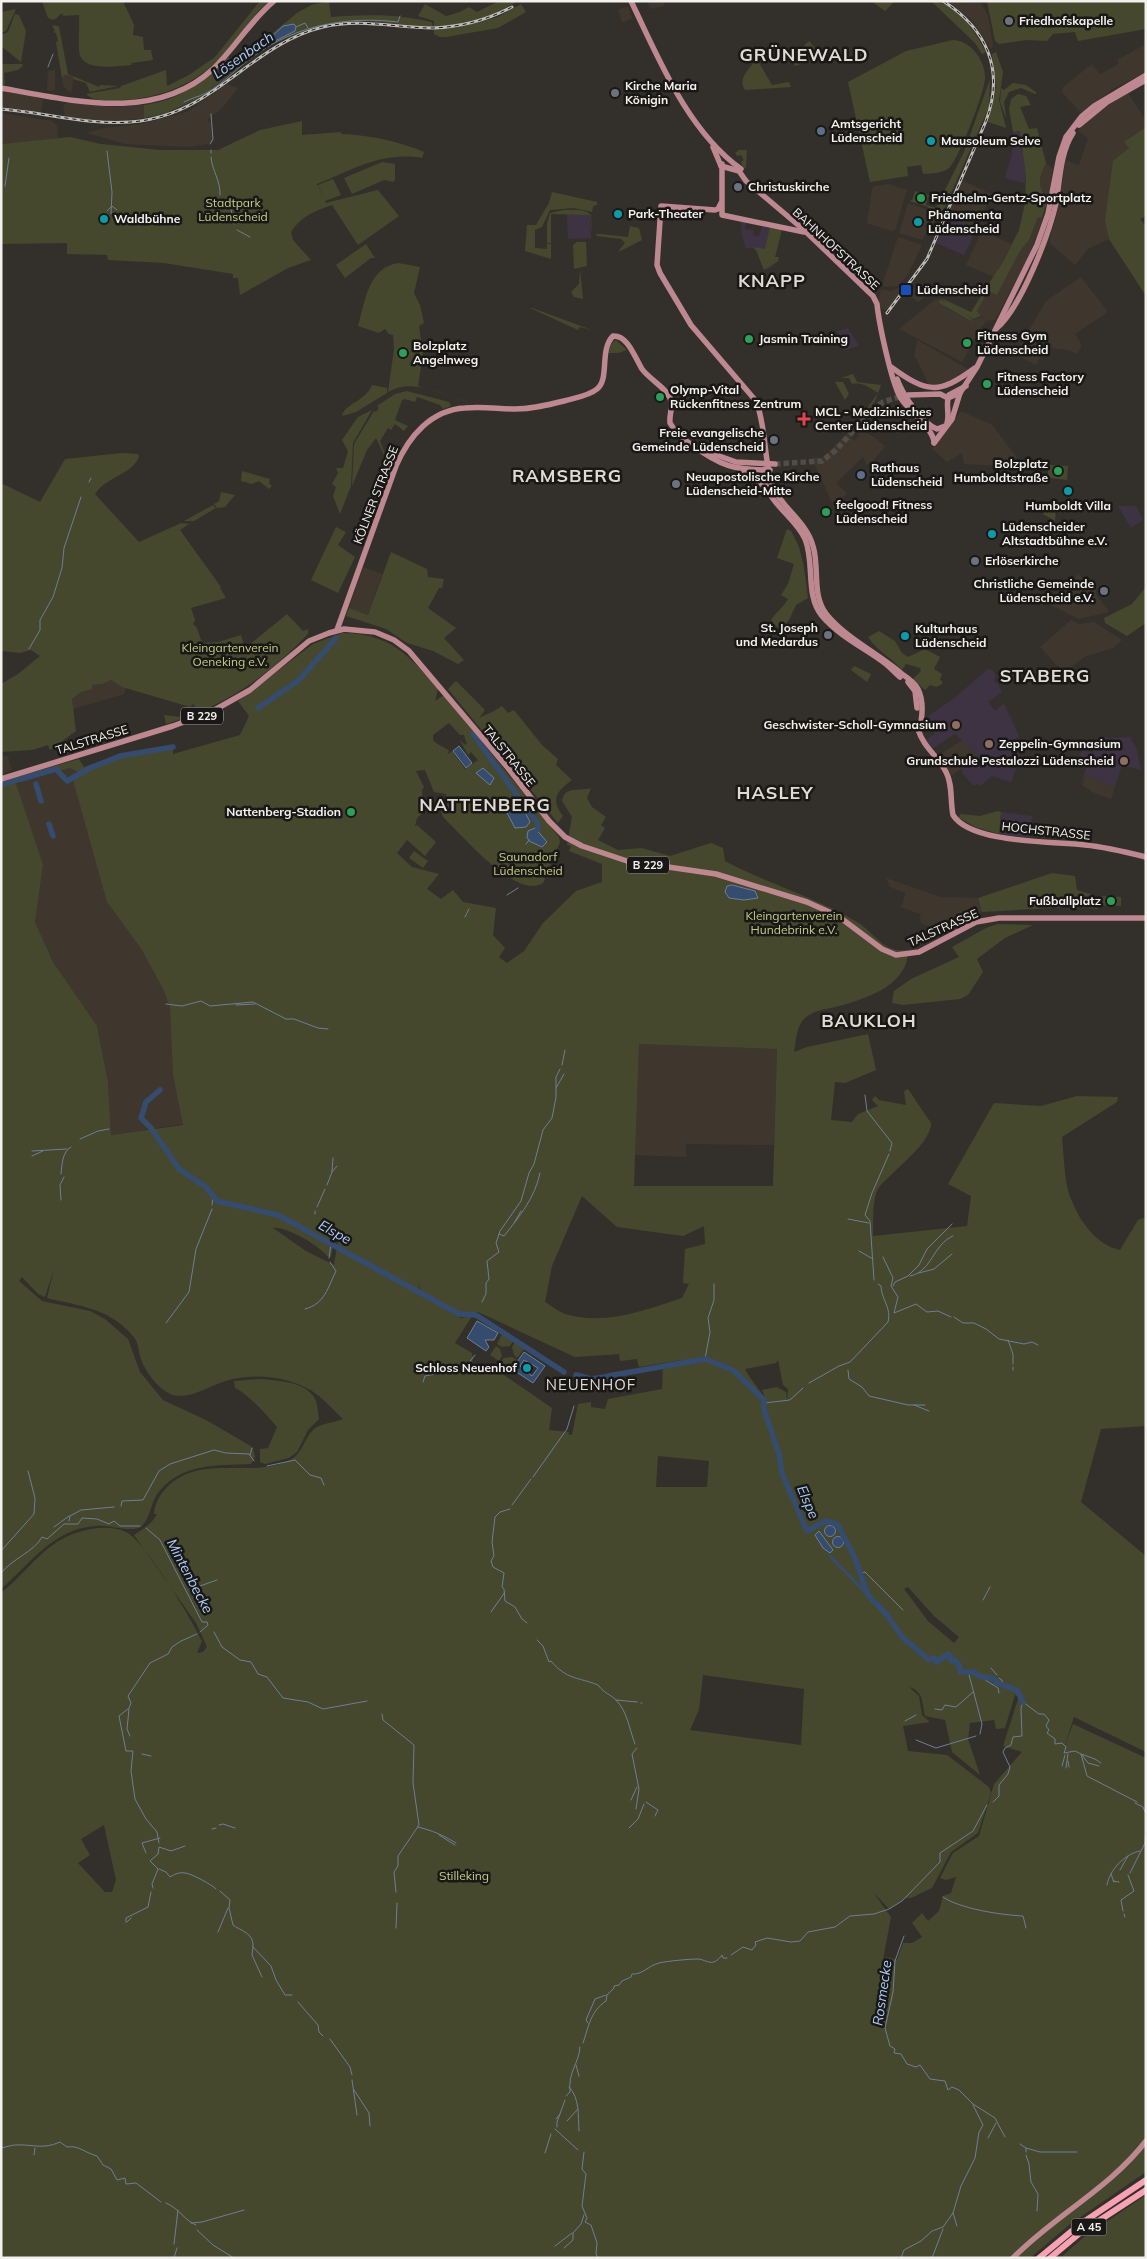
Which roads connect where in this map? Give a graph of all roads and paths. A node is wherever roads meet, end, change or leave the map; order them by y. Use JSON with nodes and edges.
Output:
{"nodes":[{"id":1,"x":274,"y":1,"type":"edge"},
{"id":2,"x":631,"y":1,"type":"edge"},
{"id":3,"x":1146,"y":75,"type":"edge"},
{"id":4,"x":1146,"y":80,"type":"edge"},
{"id":5,"x":1136,"y":83,"type":"junction"},
{"id":6,"x":1,"y":88,"type":"edge"},
{"id":7,"x":711,"y":142,"type":"junction"},
{"id":8,"x":723,"y":155,"type":"junction"},
{"id":9,"x":721,"y":166,"type":"junction"},
{"id":10,"x":741,"y":173,"type":"junction"},
{"id":11,"x":722,"y":176,"type":"junction"},
{"id":12,"x":748,"y":182,"type":"junction"},
{"id":13,"x":721,"y":203,"type":"junction"},
{"id":14,"x":792,"y":221,"type":"junction"},
{"id":15,"x":790,"y":228,"type":"junction"},
{"id":16,"x":806,"y":232,"type":"junction"},
{"id":17,"x":891,"y":367,"type":"junction"},
{"id":18,"x":977,"y":367,"type":"junction"},
{"id":19,"x":893,"y":374,"type":"junction"},
{"id":20,"x":966,"y":386,"type":"junction"},
{"id":21,"x":960,"y":393,"type":"junction"},
{"id":22,"x":908,"y":394,"type":"tunnel mouth"},
{"id":23,"x":950,"y":395,"type":"junction"},
{"id":24,"x":947,"y":425,"type":"junction"},
{"id":25,"x":940,"y":434,"type":"junction"},
{"id":26,"x":932,"y":435,"type":"junction"},
{"id":27,"x":695,"y":447,"type":"junction"},
{"id":28,"x":775,"y":464,"type":"tunnel mouth"},
{"id":29,"x":739,"y":468,"type":"junction"},
{"id":30,"x":767,"y":468,"type":"junction"},
{"id":31,"x":766,"y":487,"type":"junction"},
{"id":32,"x":337,"y":630,"type":"junction"},
{"id":33,"x":919,"y":721,"type":"junction"},
{"id":34,"x":1,"y":779,"type":"edge"},
{"id":35,"x":1146,"y":857,"type":"edge"},
{"id":36,"x":1146,"y":918,"type":"edge"},
{"id":37,"x":1146,"y":2141,"type":"edge"},
{"id":38,"x":1146,"y":2180,"type":"edge"},
{"id":39,"x":1146,"y":2190,"type":"edge"},
{"id":40,"x":1013,"y":2258,"type":"edge"},
{"id":41,"x":1039,"y":2258,"type":"edge"},
{"id":42,"x":1050,"y":2258,"type":"edge"}],
"edges":[{"from":1,"to":6,"type":"main road"},
{"from":2,"to":7,"type":"main road"},
{"from":3,"to":5,"type":"main road"},
{"from":4,"to":5,"type":"main road"},
{"from":5,"to":18,"type":"main road"},
{"from":7,"to":8,"type":"main road","name":"BAHNHOFSTRASSE"},
{"from":7,"to":9,"type":"main road"},
{"from":8,"to":9,"type":"main road"},
{"from":8,"to":12,"type":"main road","name":"BAHNHOFSTRASSE"},
{"from":9,"to":10,"type":"main road"},
{"from":9,"to":11,"type":"main road"},
{"from":10,"to":11,"type":"main road"},
{"from":10,"to":12,"type":"main road","name":"BAHNHOFSTRASSE"},
{"from":11,"to":13,"type":"main road"},
{"from":12,"to":14,"type":"main road","name":"BAHNHOFSTRASSE"},
{"from":13,"to":15,"type":"main road"},
{"from":13,"to":30,"type":"main road"},
{"from":14,"to":15,"type":"main road"},
{"from":14,"to":16,"type":"main road","name":"BAHNHOFSTRASSE"},
{"from":15,"to":16,"type":"main road"},
{"from":16,"to":17,"type":"main road","name":"BAHNHOFSTRASSE"},
{"from":17,"to":18,"type":"main road"},
{"from":17,"to":19,"type":"main road","name":"BAHNHOFSTRASSE"},
{"from":18,"to":20,"type":"main road"},
{"from":19,"to":24,"type":"main road","name":"BAHNHOFSTRASSE"},
{"from":19,"to":26,"type":"main road","name":"BAHNHOFSTRASSE"},
{"from":20,"to":21,"type":"main road"},
{"from":20,"to":23,"type":"main road"},
{"from":21,"to":23,"type":"main road"},
{"from":21,"to":24,"type":"main road"},
{"from":22,"to":23,"type":"main road"},
{"from":23,"to":24,"type":"main road"},
{"from":24,"to":25,"type":"main road"},
{"from":25,"to":26,"type":"main road"},
{"from":25,"to":26,"type":"main road","name":"BAHNHOFSTRASSE"},
{"from":27,"to":29,"type":"main road","name":"KÖLNER STRASSE"},
{"from":27,"to":30,"type":"main road","name":"KÖLNER STRASSE"},
{"from":27,"to":32,"type":"main road","name":"KÖLNER STRASSE"},
{"from":28,"to":30,"type":"main road"},
{"from":29,"to":30,"type":"main road","name":"KÖLNER STRASSE"},
{"from":29,"to":31,"type":"main road"},
{"from":30,"to":31,"type":"main road"},
{"from":30,"to":33,"type":"main road"},
{"from":31,"to":33,"type":"main road"},
{"from":32,"to":34,"type":"main road","name":"TALSTRASSE","number":"B 229"},
{"from":32,"to":36,"type":"main road","name":"TALSTRASSE","number":"B 229"},
{"from":33,"to":35,"type":"main road","name":"HOCHSTRASSE"},
{"from":37,"to":40,"type":"main road"},
{"from":38,"to":41,"type":"highway","number":"A 45"},
{"from":39,"to":42,"type":"highway","number":"A 45"}]}
